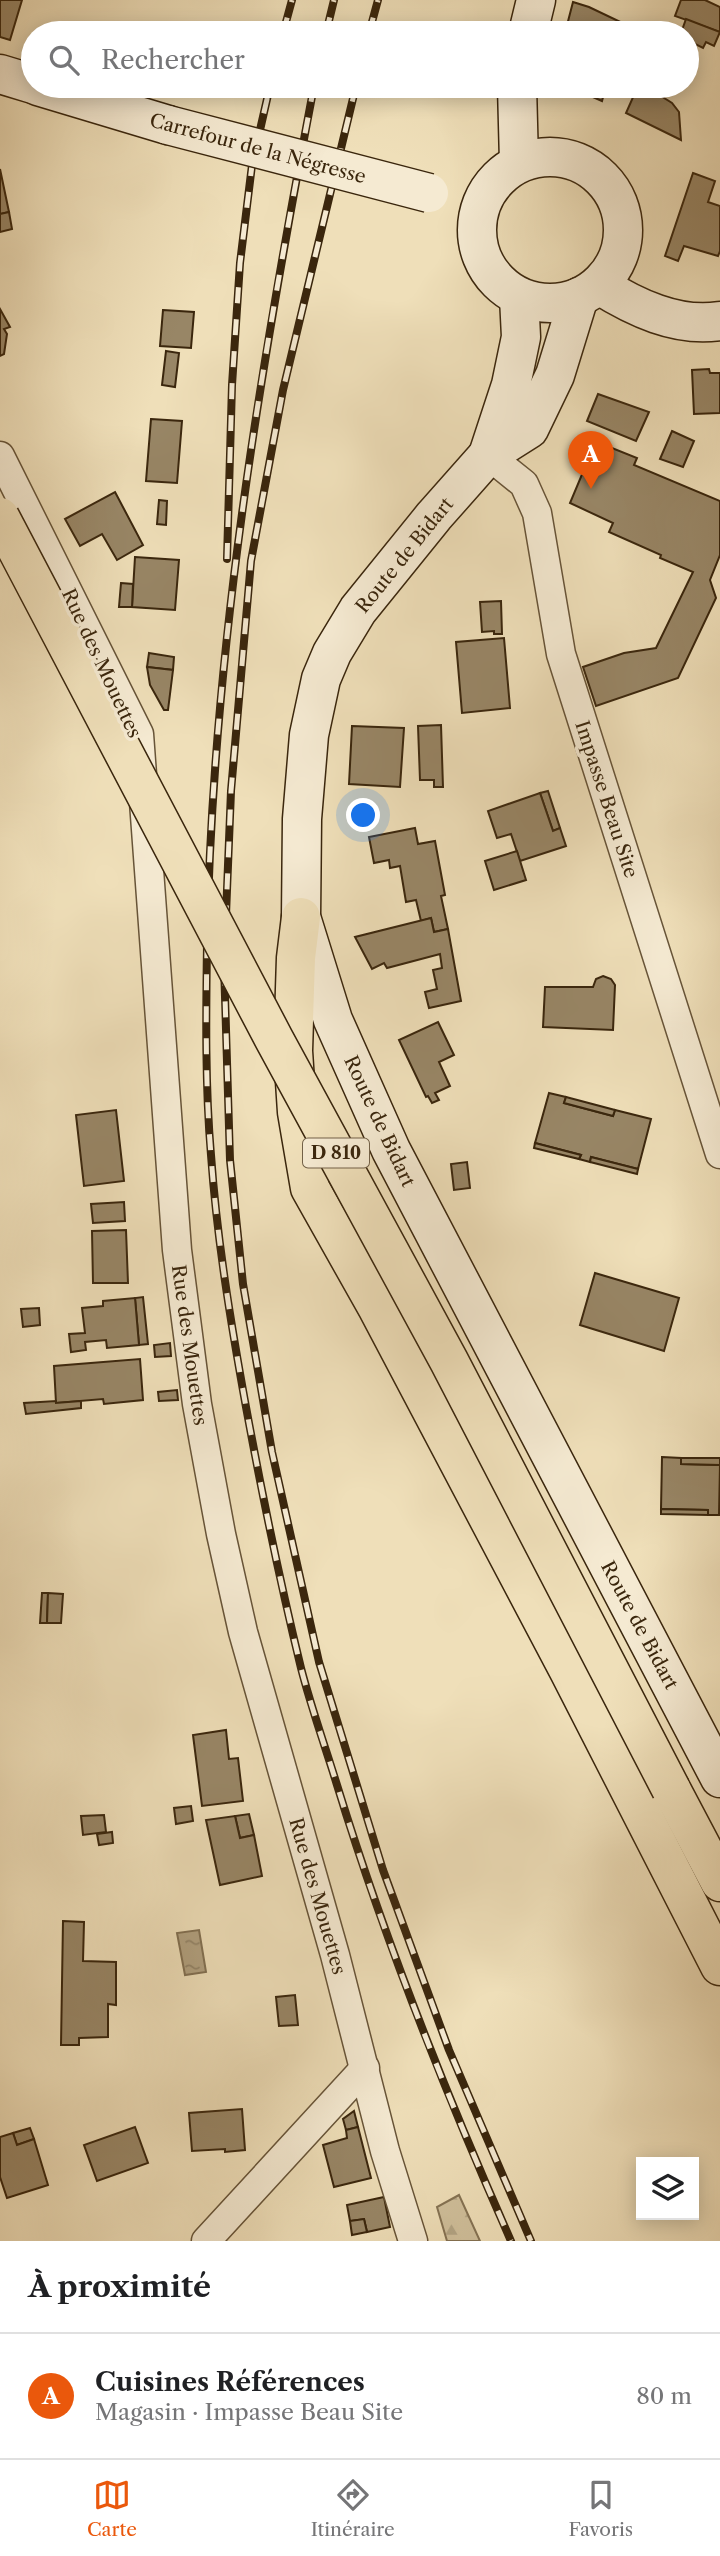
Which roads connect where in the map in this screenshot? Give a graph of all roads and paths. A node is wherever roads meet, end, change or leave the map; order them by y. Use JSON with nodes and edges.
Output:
{"nodes":[{"id":1,"x":536,"y":0,"type":"edge"},
{"id":2,"x":531,"y":21,"type":"edge"},
{"id":3,"x":0,"y":74,"type":"edge"},
{"id":4,"x":21,"y":80,"type":"edge"},
{"id":5,"x":79,"y":98,"type":"edge"},
{"id":6,"x":517,"y":98,"type":"edge"},
{"id":7,"x":519,"y":162,"type":"junction"},
{"id":8,"x":479,"y":208,"type":"junction"},
{"id":9,"x":589,"y":291,"type":"junction"},
{"id":10,"x":519,"y":297,"type":"junction"},
{"id":11,"x":720,"y":321,"type":"edge"},
{"id":12,"x":488,"y":455,"type":"junction"},
{"id":13,"x":0,"y":456,"type":"edge"},
{"id":14,"x":0,"y":517,"type":"edge"},
{"id":15,"x":301,"y":917,"type":"junction"},
{"id":16,"x":720,"y":1154,"type":"edge"},
{"id":17,"x":720,"y":1777,"type":"edge"},
{"id":18,"x":720,"y":1882,"type":"edge"},
{"id":19,"x":720,"y":1966,"type":"edge"},
{"id":20,"x":365,"y":2068,"type":"junction"},
{"id":21,"x":206,"y":2241,"type":"edge"},
{"id":22,"x":412,"y":2241,"type":"edge"}],
"edges":[{"from":1,"to":2,"type":"main road"},
{"from":3,"to":4,"type":"main road","name":"Carrefour de la Négresse"},
{"from":5,"to":8,"type":"main road","name":"Carrefour de la Négresse","bridge":true},
{"from":6,"to":7,"type":"main road"},
{"from":7,"to":8,"type":"main road"},
{"from":7,"to":9,"type":"main road"},
{"from":8,"to":10,"type":"main road"},
{"from":9,"to":10,"type":"main road"},
{"from":9,"to":11,"type":"main road"},
{"from":9,"to":12,"type":"main road","name":"Route de Bidart"},
{"from":10,"to":12,"type":"main road","name":"Route de Bidart"},
{"from":12,"to":15,"type":"main road","name":"Route de Bidart"},
{"from":12,"to":16,"type":"street","name":"Impasse Beau Site"},
{"from":13,"to":20,"type":"street","name":"Rue des Mouettes"},
{"from":14,"to":18,"type":"main road","number":"D 810","bridge":true},
{"from":15,"to":17,"type":"main road","name":"Route de Bidart"},
{"from":15,"to":19,"type":"main road"},
{"from":20,"to":21,"type":"street"},
{"from":20,"to":22,"type":"street","name":"Rue des Mouettes"}]}
